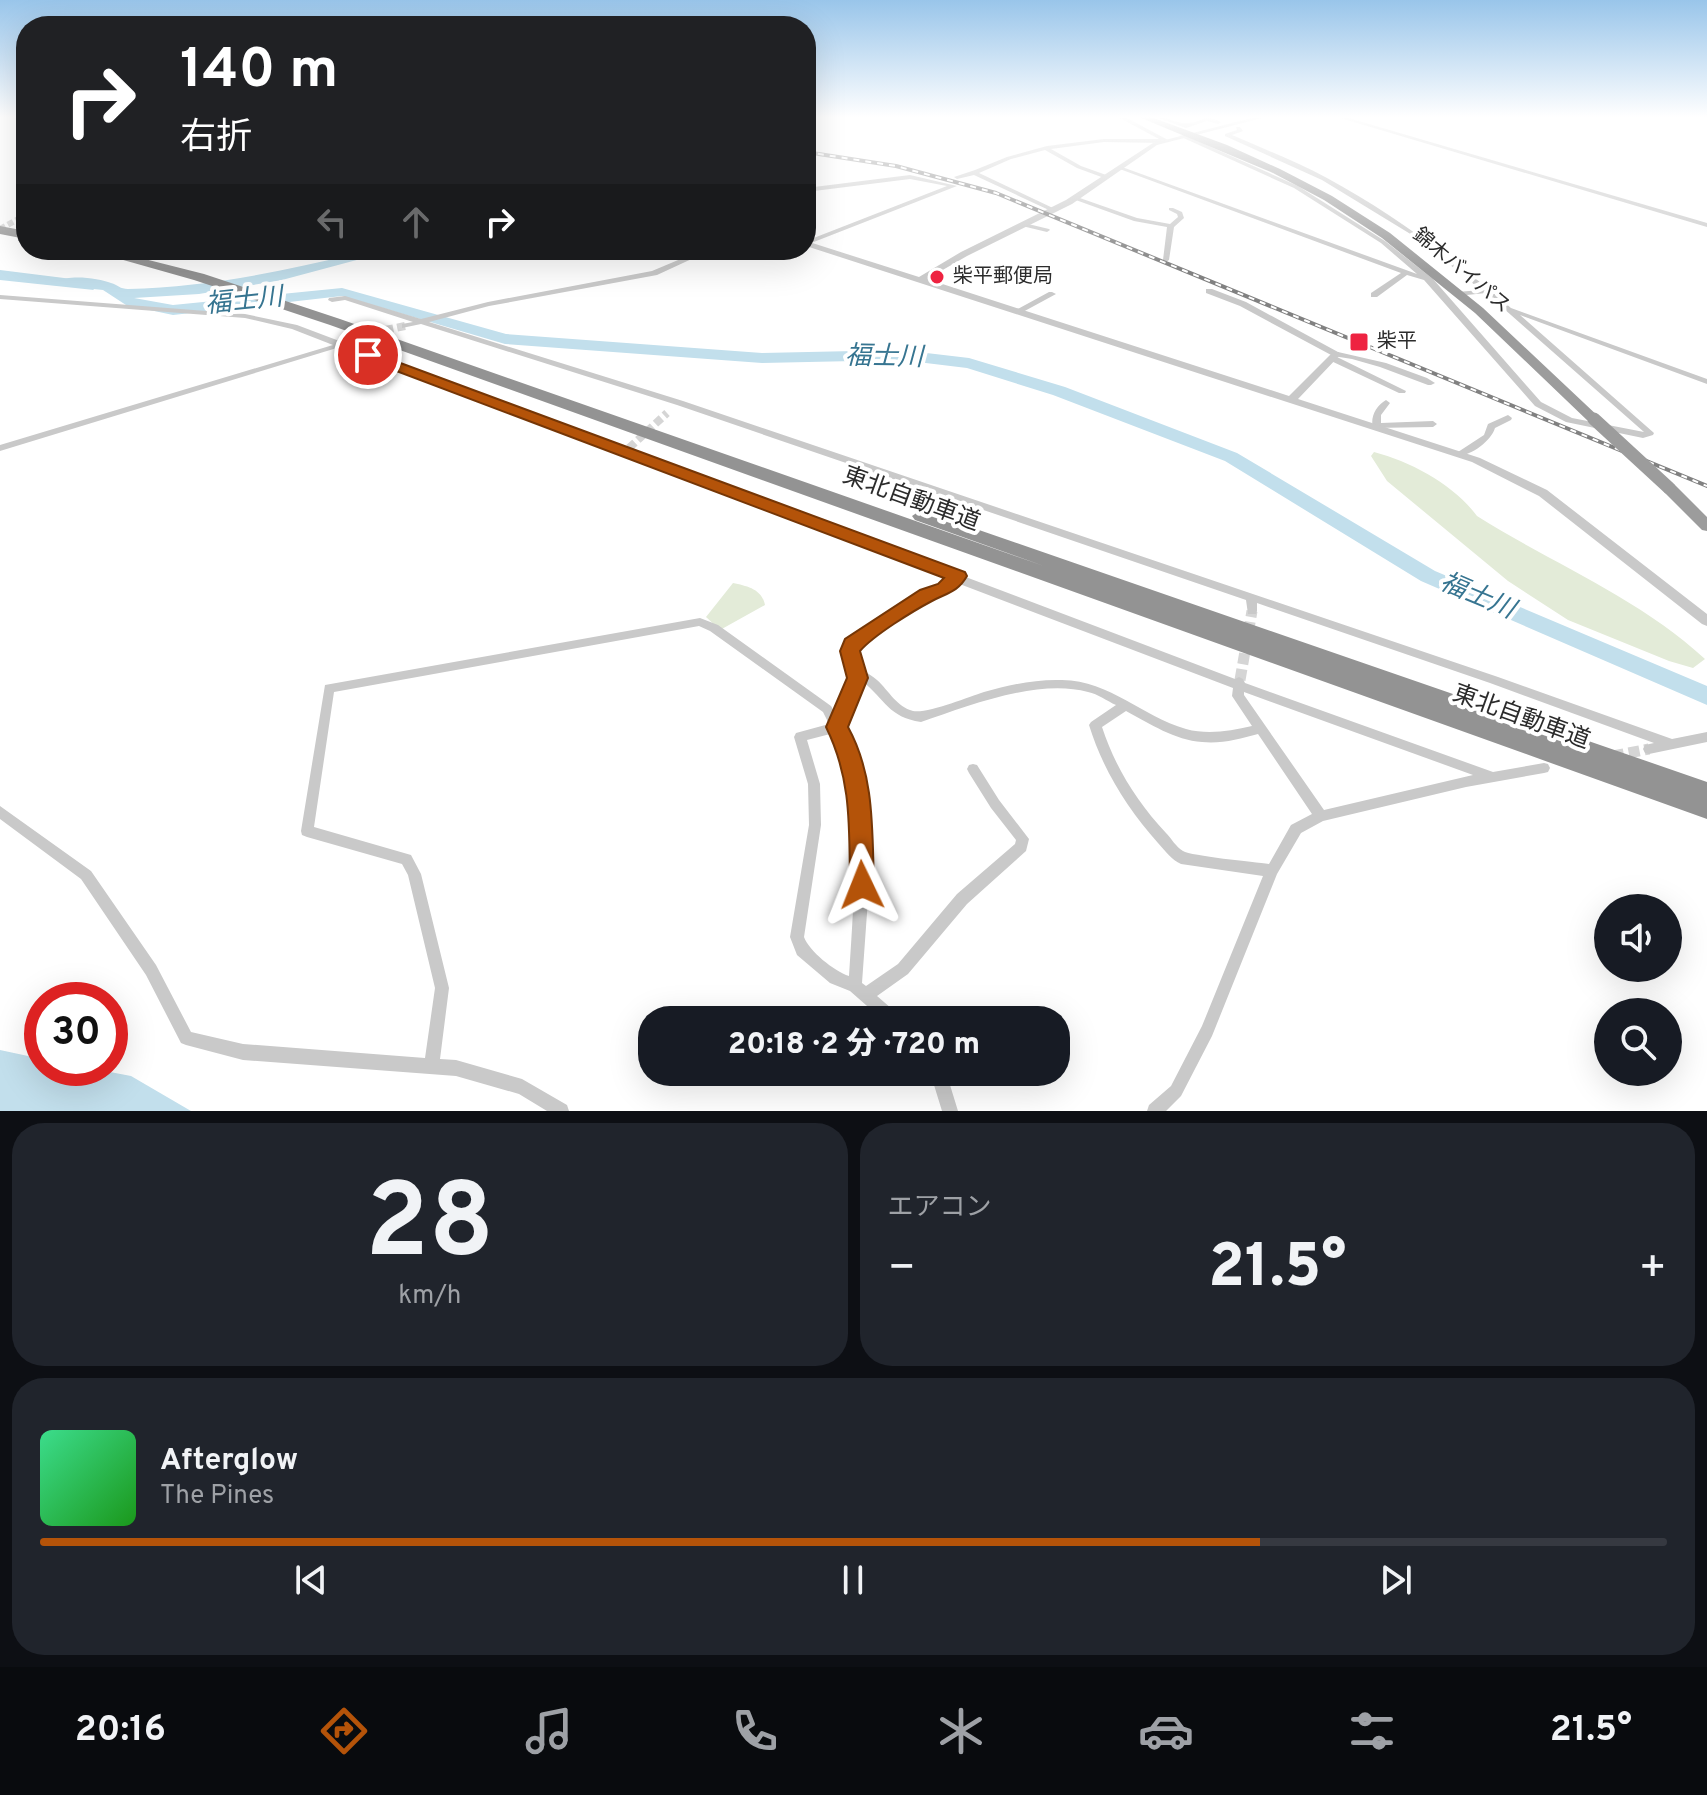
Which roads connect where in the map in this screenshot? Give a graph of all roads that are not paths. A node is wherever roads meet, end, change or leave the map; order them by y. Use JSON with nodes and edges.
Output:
{"nodes":[{"id":1,"x":983,"y":169,"type":"edge"},
{"id":2,"x":1084,"y":169,"type":"edge"},
{"id":3,"x":1119,"y":169,"type":"edge"},
{"id":4,"x":1122,"y":169,"type":"edge"},
{"id":5,"x":1259,"y":169,"type":"edge"},
{"id":6,"x":1272,"y":169,"type":"edge"},
{"id":7,"x":1302,"y":169,"type":"edge"},
{"id":8,"x":1516,"y":169,"type":"edge"},
{"id":9,"x":974,"y":173,"type":"junction"},
{"id":10,"x":957,"y":177,"type":"dead end"},
{"id":11,"x":1107,"y":177,"type":"junction"},
{"id":12,"x":816,"y":189,"type":"edge"},
{"id":13,"x":1075,"y":198,"type":"junction"},
{"id":14,"x":1171,"y":209,"type":"dead end"},
{"id":15,"x":1053,"y":210,"type":"junction"},
{"id":16,"x":1024,"y":225,"type":"junction"},
{"id":17,"x":1707,"y":225,"type":"edge"},
{"id":18,"x":1171,"y":226,"type":"junction"},
{"id":19,"x":1047,"y":230,"type":"dead end"},
{"id":20,"x":816,"y":239,"type":"edge"},
{"id":21,"x":816,"y":246,"type":"edge"},
{"id":22,"x":133,"y":260,"type":"edge"},
{"id":23,"x":168,"y":260,"type":"edge"},
{"id":24,"x":685,"y":260,"type":"edge"},
{"id":25,"x":1166,"y":260,"type":"dead end"},
{"id":26,"x":1406,"y":272,"type":"junction"},
{"id":27,"x":919,"y":280,"type":"junction"},
{"id":28,"x":1430,"y":281,"type":"junction"},
{"id":29,"x":1444,"y":282,"type":"junction"},
{"id":30,"x":1209,"y":291,"type":"dead end"},
{"id":31,"x":1488,"y":291,"type":"junction"},
{"id":32,"x":1052,"y":294,"type":"dead end"},
{"id":33,"x":1460,"y":294,"type":"junction"},
{"id":34,"x":1374,"y":295,"type":"dead end"},
{"id":35,"x":0,"y":297,"type":"edge"},
{"id":36,"x":332,"y":300,"type":"dead end"},
{"id":37,"x":1506,"y":308,"type":"junction"},
{"id":38,"x":1018,"y":311,"type":"junction"},
{"id":39,"x":419,"y":321,"type":"junction"},
{"id":40,"x":405,"y":326,"type":"tunnel mouth"},
{"id":41,"x":340,"y":345,"type":"junction"},
{"id":42,"x":1334,"y":356,"type":"junction"},
{"id":43,"x":1707,"y":382,"type":"edge"},
{"id":44,"x":1431,"y":383,"type":"dead end"},
{"id":45,"x":1402,"y":391,"type":"dead end"},
{"id":46,"x":1293,"y":398,"type":"junction"},
{"id":47,"x":680,"y":403,"type":"junction"},
{"id":48,"x":1386,"y":403,"type":"dead end"},
{"id":49,"x":667,"y":413,"type":"tunnel mouth"},
{"id":50,"x":1508,"y":418,"type":"dead end"},
{"id":51,"x":1433,"y":424,"type":"dead end"},
{"id":52,"x":1376,"y":426,"type":"junction"},
{"id":53,"x":0,"y":448,"type":"edge"},
{"id":54,"x":1461,"y":454,"type":"junction"},
{"id":55,"x":1707,"y":526,"type":"edge"},
{"id":56,"x":958,"y":576,"type":"junction"},
{"id":57,"x":1251,"y":597,"type":"junction"},
{"id":58,"x":1252,"y":611,"type":"tunnel mouth"},
{"id":59,"x":1707,"y":621,"type":"edge"},
{"id":60,"x":855,"y":671,"type":"junction"},
{"id":61,"x":1239,"y":683,"type":"junction"},
{"id":62,"x":1126,"y":705,"type":"junction"},
{"id":63,"x":837,"y":727,"type":"junction"},
{"id":64,"x":1260,"y":729,"type":"junction"},
{"id":65,"x":1707,"y":737,"type":"edge"},
{"id":66,"x":1671,"y":744,"type":"junction"},
{"id":67,"x":1649,"y":749,"type":"tunnel mouth"},
{"id":68,"x":1544,"y":768,"type":"dead end"},
{"id":69,"x":973,"y":769,"type":"dead end"},
{"id":70,"x":1493,"y":777,"type":"junction"},
{"id":71,"x":1707,"y":792,"type":"edge"},
{"id":72,"x":1707,"y":809,"type":"edge"},
{"id":73,"x":0,"y":812,"type":"edge"},
{"id":74,"x":1321,"y":816,"type":"junction"},
{"id":75,"x":1272,"y":871,"type":"junction"},
{"id":76,"x":861,"y":990,"type":"junction"},
{"id":77,"x":879,"y":1006,"type":"edge"},
{"id":78,"x":431,"y":1066,"type":"junction"},
{"id":79,"x":942,"y":1086,"type":"edge"},
{"id":80,"x":561,"y":1111,"type":"edge"},
{"id":81,"x":950,"y":1111,"type":"edge"},
{"id":82,"x":1155,"y":1111,"type":"edge"}],
"edges":[{"from":1,"to":9,"type":"street"},
{"from":2,"to":11,"type":"street"},
{"from":3,"to":11,"type":"street"},
{"from":4,"to":26,"type":"street"},
{"from":5,"to":28,"type":"street"},
{"from":6,"to":29,"type":"highway","name":"錦木バイパス"},
{"from":7,"to":31,"type":"street"},
{"from":8,"to":17,"type":"street"},
{"from":9,"to":10,"type":"street"},
{"from":9,"to":15,"type":"street"},
{"from":11,"to":13,"type":"street"},
{"from":12,"to":20,"type":"street"},
{"from":13,"to":15,"type":"street"},
{"from":13,"to":18,"type":"street"},
{"from":14,"to":18,"type":"street"},
{"from":15,"to":16,"type":"street"},
{"from":16,"to":19,"type":"street"},
{"from":16,"to":27,"type":"street"},
{"from":18,"to":25,"type":"street"},
{"from":21,"to":27,"type":"street"},
{"from":22,"to":72,"type":"highway","name":"東北自動車道"},
{"from":23,"to":71,"type":"highway","name":"東北自動車道"},
{"from":24,"to":39,"type":"street"},
{"from":26,"to":28,"type":"street"},
{"from":26,"to":34,"type":"street"},
{"from":27,"to":38,"type":"street"},
{"from":28,"to":29,"type":"street"},
{"from":28,"to":37,"type":"street"},
{"from":29,"to":33,"type":"highway","name":"錦木バイパス"},
{"from":30,"to":42,"type":"street"},
{"from":31,"to":33,"type":"street"},
{"from":31,"to":37,"type":"street"},
{"from":32,"to":38,"type":"street"},
{"from":33,"to":55,"type":"highway","name":"錦木バイパス","bridge":true},
{"from":35,"to":41,"type":"street"},
{"from":36,"to":39,"type":"street"},
{"from":37,"to":43,"type":"street"},
{"from":38,"to":46,"type":"street"},
{"from":39,"to":40,"type":"street"},
{"from":39,"to":47,"type":"street"},
{"from":41,"to":53,"type":"street"},
{"from":41,"to":56,"type":"street"},
{"from":42,"to":44,"type":"street"},
{"from":42,"to":45,"type":"street"},
{"from":42,"to":46,"type":"street"},
{"from":46,"to":52,"type":"street"},
{"from":47,"to":49,"type":"street"},
{"from":47,"to":57,"type":"street"},
{"from":48,"to":52,"type":"street"},
{"from":50,"to":54,"type":"street"},
{"from":51,"to":52,"type":"street"},
{"from":52,"to":54,"type":"street"},
{"from":54,"to":59,"type":"street"},
{"from":56,"to":60,"type":"street"},
{"from":56,"to":61,"type":"street"},
{"from":57,"to":58,"type":"street"},
{"from":57,"to":66,"type":"street"},
{"from":60,"to":62,"type":"street"},
{"from":60,"to":63,"type":"street"},
{"from":61,"to":64,"type":"street"},
{"from":61,"to":70,"type":"street"},
{"from":62,"to":64,"type":"street"},
{"from":62,"to":75,"type":"street"},
{"from":63,"to":76,"type":"street"},
{"from":63,"to":76,"type":"street"},
{"from":63,"to":78,"type":"street"},
{"from":64,"to":74,"type":"street"},
{"from":65,"to":66,"type":"street"},
{"from":66,"to":67,"type":"street"},
{"from":68,"to":70,"type":"street"},
{"from":69,"to":76,"type":"street"},
{"from":70,"to":74,"type":"street"},
{"from":73,"to":78,"type":"street"},
{"from":74,"to":75,"type":"street"},
{"from":75,"to":82,"type":"street"},
{"from":76,"to":77,"type":"street"},
{"from":78,"to":80,"type":"street"},
{"from":79,"to":81,"type":"street"}]}
